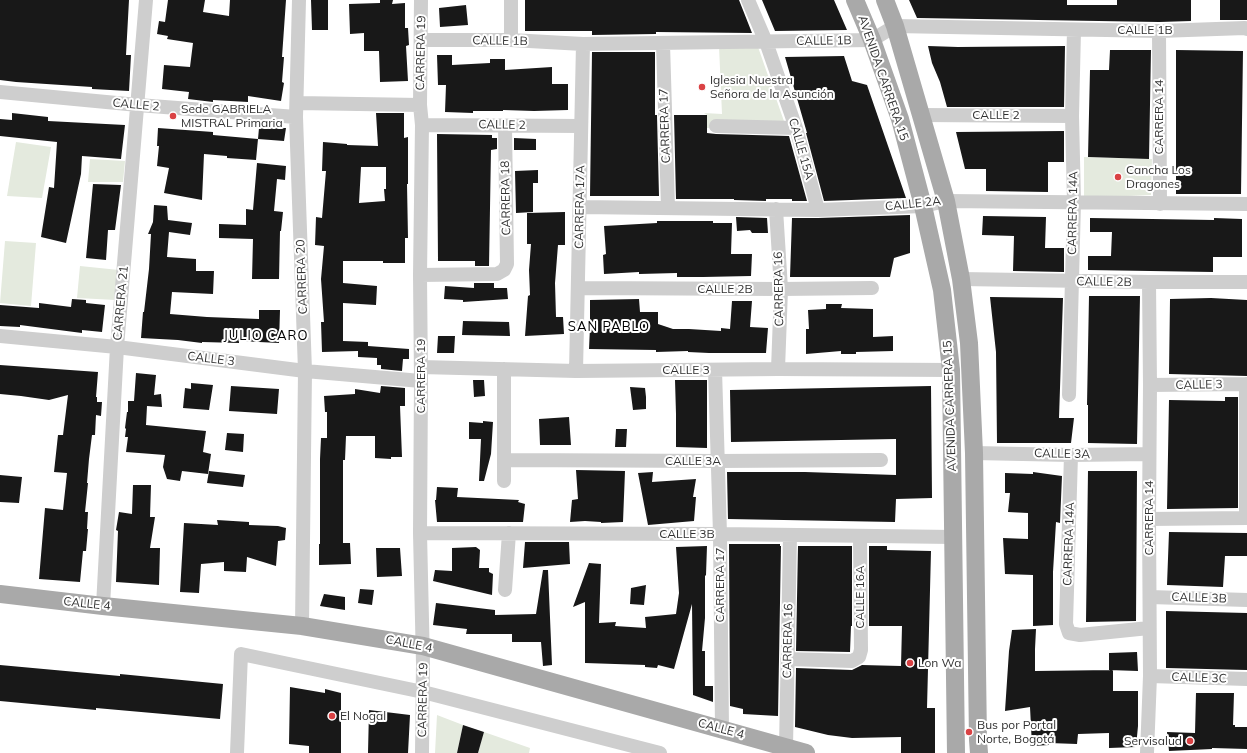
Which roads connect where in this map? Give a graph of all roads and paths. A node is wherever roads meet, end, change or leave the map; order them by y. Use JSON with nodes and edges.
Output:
{"nodes":[{"id":1,"x":146,"y":0,"type":"edge"},
{"id":2,"x":299,"y":0,"type":"edge"},
{"id":3,"x":421,"y":0,"type":"edge"},
{"id":4,"x":511,"y":0,"type":"edge"},
{"id":5,"x":748,"y":0,"type":"edge"},
{"id":6,"x":855,"y":0,"type":"edge"},
{"id":7,"x":885,"y":0,"type":"edge"},
{"id":8,"x":896,"y":26,"type":"junction"},
{"id":9,"x":1247,"y":29,"type":"edge"},
{"id":10,"x":1074,"y":30,"type":"junction"},
{"id":11,"x":1159,"y":31,"type":"junction"},
{"id":12,"x":421,"y":40,"type":"junction"},
{"id":13,"x":511,"y":40,"type":"junction"},
{"id":14,"x":872,"y":40,"type":"junction"},
{"id":15,"x":766,"y":42,"type":"junction"},
{"id":16,"x":583,"y":44,"type":"junction"},
{"id":17,"x":662,"y":44,"type":"junction"},
{"id":18,"x":0,"y":92,"type":"edge"},
{"id":19,"x":297,"y":103,"type":"junction"},
{"id":20,"x":138,"y":105,"type":"junction"},
{"id":21,"x":420,"y":105,"type":"junction"},
{"id":22,"x":921,"y":115,"type":"junction"},
{"id":23,"x":1072,"y":116,"type":"junction"},
{"id":24,"x":296,"y":117,"type":"junction"},
{"id":25,"x":422,"y":124,"type":"junction"},
{"id":26,"x":505,"y":126,"type":"junction"},
{"id":27,"x":582,"y":126,"type":"junction"},
{"id":28,"x":716,"y":126,"type":"dead end"},
{"id":29,"x":796,"y":128,"type":"junction"},
{"id":30,"x":946,"y":201,"type":"junction"},
{"id":31,"x":1074,"y":202,"type":"junction"},
{"id":32,"x":1160,"y":204,"type":"junction"},
{"id":33,"x":1247,"y":204,"type":"edge"},
{"id":34,"x":923,"y":206,"type":"junction"},
{"id":35,"x":580,"y":207,"type":"junction"},
{"id":36,"x":668,"y":208,"type":"junction"},
{"id":37,"x":776,"y":210,"type":"junction"},
{"id":38,"x":818,"y":210,"type":"junction"},
{"id":39,"x":420,"y":275,"type":"junction"},
{"id":40,"x":961,"y":279,"type":"junction"},
{"id":41,"x":1072,"y":281,"type":"junction"},
{"id":42,"x":1149,"y":282,"type":"junction"},
{"id":43,"x":1247,"y":282,"type":"edge"},
{"id":44,"x":578,"y":288,"type":"junction"},
{"id":45,"x":872,"y":288,"type":"dead end"},
{"id":46,"x":781,"y":289,"type":"junction"},
{"id":47,"x":0,"y":336,"type":"edge"},
{"id":48,"x":117,"y":346,"type":"junction"},
{"id":49,"x":421,"y":367,"type":"junction"},
{"id":50,"x":504,"y":369,"type":"junction"},
{"id":51,"x":778,"y":369,"type":"junction"},
{"id":52,"x":715,"y":370,"type":"junction"},
{"id":53,"x":951,"y":370,"type":"junction"},
{"id":54,"x":305,"y":371,"type":"junction"},
{"id":55,"x":576,"y":371,"type":"junction"},
{"id":56,"x":421,"y":381,"type":"junction"},
{"id":57,"x":1246,"y":384,"type":"edge"},
{"id":58,"x":1150,"y":385,"type":"junction"},
{"id":59,"x":1069,"y":395,"type":"dead end"},
{"id":60,"x":974,"y":453,"type":"junction"},
{"id":61,"x":1072,"y":454,"type":"junction"},
{"id":62,"x":1149,"y":454,"type":"junction"},
{"id":63,"x":504,"y":460,"type":"junction"},
{"id":64,"x":881,"y":460,"type":"dead end"},
{"id":65,"x":718,"y":461,"type":"junction"},
{"id":66,"x":504,"y":481,"type":"dead end"},
{"id":67,"x":1246,"y":518,"type":"edge"},
{"id":68,"x":1149,"y":519,"type":"junction"},
{"id":69,"x":420,"y":533,"type":"junction"},
{"id":70,"x":509,"y":533,"type":"junction"},
{"id":71,"x":720,"y":534,"type":"junction"},
{"id":72,"x":790,"y":535,"type":"junction"},
{"id":73,"x":860,"y":536,"type":"junction"},
{"id":74,"x":953,"y":537,"type":"junction"},
{"id":75,"x":505,"y":590,"type":"dead end"},
{"id":76,"x":0,"y":594,"type":"edge"},
{"id":77,"x":1150,"y":597,"type":"junction"},
{"id":78,"x":1247,"y":600,"type":"edge"},
{"id":79,"x":103,"y":606,"type":"junction"},
{"id":80,"x":302,"y":626,"type":"junction"},
{"id":81,"x":1149,"y":628,"type":"junction"},
{"id":82,"x":423,"y":646,"type":"junction"},
{"id":83,"x":787,"y":659,"type":"junction"},
{"id":84,"x":1150,"y":676,"type":"junction"},
{"id":85,"x":1247,"y":679,"type":"edge"},
{"id":86,"x":423,"y":692,"type":"junction"},
{"id":87,"x":722,"y":729,"type":"junction"},
{"id":88,"x":786,"y":747,"type":"junction"},
{"id":89,"x":237,"y":753,"type":"edge"},
{"id":90,"x":422,"y":753,"type":"edge"},
{"id":91,"x":660,"y":753,"type":"edge"},
{"id":92,"x":806,"y":753,"type":"edge"},
{"id":93,"x":956,"y":753,"type":"edge"},
{"id":94,"x":979,"y":753,"type":"edge"},
{"id":95,"x":1147,"y":753,"type":"edge"}],
"edges":[{"from":1,"to":20,"type":"street","name":"CARRERA 21"},
{"from":2,"to":19,"type":"street","name":"CARRERA 20"},
{"from":3,"to":12,"type":"street","name":"CARRERA 19"},
{"from":4,"to":13,"type":"street"},
{"from":5,"to":15,"type":"street","name":"CALLE 15A"},
{"from":6,"to":14,"type":"main road","name":"AVENIDA CARRERA 15"},
{"from":7,"to":8,"type":"main road","name":"AVENIDA CARRERA 15"},
{"from":8,"to":10,"type":"street","name":"CALLE 1B"},
{"from":8,"to":14,"type":"street","name":"CALLE 1B"},
{"from":8,"to":22,"type":"main road","name":"AVENIDA CARRERA 15"},
{"from":9,"to":11,"type":"street","name":"CALLE 1B"},
{"from":10,"to":11,"type":"street","name":"CALLE 1B"},
{"from":10,"to":23,"type":"street","name":"CARRERA 14A"},
{"from":11,"to":32,"type":"street","name":"CARRERA 14"},
{"from":12,"to":13,"type":"street","name":"CALLE 1B"},
{"from":12,"to":21,"type":"street","name":"CARRERA 19"},
{"from":13,"to":16,"type":"street","name":"CALLE 1B"},
{"from":14,"to":15,"type":"street","name":"CALLE 1B"},
{"from":14,"to":34,"type":"main road","name":"AVENIDA CARRERA 15"},
{"from":15,"to":17,"type":"street","name":"CALLE 1B"},
{"from":15,"to":29,"type":"street","name":"CALLE 15A"},
{"from":16,"to":17,"type":"street","name":"CALLE 1B"},
{"from":16,"to":27,"type":"street","name":"CARRERA 17A"},
{"from":17,"to":36,"type":"street","name":"CARRERA 17"},
{"from":18,"to":20,"type":"street","name":"CALLE 2"},
{"from":19,"to":21,"type":"street"},
{"from":19,"to":24,"type":"street","name":"CARRERA 20"},
{"from":20,"to":24,"type":"street","name":"CALLE 2"},
{"from":20,"to":48,"type":"street","name":"CARRERA 21"},
{"from":21,"to":25,"type":"street","name":"CARRERA 19"},
{"from":22,"to":23,"type":"street","name":"CALLE 2"},
{"from":22,"to":30,"type":"main road","name":"AVENIDA CARRERA 15"},
{"from":23,"to":31,"type":"street","name":"CARRERA 14A"},
{"from":24,"to":54,"type":"street","name":"CARRERA 20"},
{"from":25,"to":26,"type":"street","name":"CALLE 2"},
{"from":25,"to":39,"type":"street","name":"CARRERA 19"},
{"from":26,"to":27,"type":"street","name":"CALLE 2"},
{"from":26,"to":39,"type":"street","name":"CARRERA 18"},
{"from":27,"to":35,"type":"street","name":"CARRERA 17A"},
{"from":28,"to":29,"type":"street"},
{"from":29,"to":38,"type":"street","name":"CALLE 15A"},
{"from":30,"to":31,"type":"street","name":"CALLE 2A"},
{"from":30,"to":34,"type":"street","name":"CALLE 2A"},
{"from":30,"to":40,"type":"main road","name":"AVENIDA CARRERA 15"},
{"from":31,"to":32,"type":"street","name":"CALLE 2A"},
{"from":31,"to":41,"type":"street","name":"CARRERA 14A"},
{"from":32,"to":33,"type":"street","name":"CALLE 2A"},
{"from":34,"to":38,"type":"street","name":"CALLE 2A"},
{"from":34,"to":53,"type":"main road","name":"AVENIDA CARRERA 15"},
{"from":35,"to":36,"type":"street","name":"CALLE 2A"},
{"from":35,"to":44,"type":"street","name":"CARRERA 17A"},
{"from":36,"to":37,"type":"street","name":"CALLE 2A"},
{"from":37,"to":38,"type":"street","name":"CALLE 2A"},
{"from":37,"to":46,"type":"street","name":"CARRERA 16"},
{"from":39,"to":49,"type":"street","name":"CARRERA 19"},
{"from":40,"to":41,"type":"street","name":"CALLE 2B"},
{"from":40,"to":60,"type":"main road","name":"AVENIDA CARRERA 15"},
{"from":41,"to":42,"type":"street","name":"CALLE 2B"},
{"from":41,"to":59,"type":"street","name":"CARRERA 14A"},
{"from":42,"to":43,"type":"street","name":"CALLE 2B"},
{"from":42,"to":58,"type":"street","name":"CARRERA 14"},
{"from":44,"to":46,"type":"street","name":"CALLE 2B"},
{"from":44,"to":55,"type":"street","name":"CARRERA 17A"},
{"from":45,"to":46,"type":"street","name":"CALLE 2B"},
{"from":46,"to":51,"type":"street","name":"CARRERA 16"},
{"from":47,"to":48,"type":"street","name":"CALLE 3"},
{"from":48,"to":54,"type":"street","name":"CALLE 3"},
{"from":48,"to":79,"type":"street","name":"CARRERA 21"},
{"from":49,"to":50,"type":"street","name":"CALLE 3"},
{"from":49,"to":56,"type":"street","name":"CARRERA 19"},
{"from":50,"to":55,"type":"street","name":"CALLE 3"},
{"from":50,"to":63,"type":"street"},
{"from":51,"to":52,"type":"street","name":"CALLE 3"},
{"from":51,"to":53,"type":"street","name":"CALLE 3"},
{"from":52,"to":55,"type":"street","name":"CALLE 3"},
{"from":52,"to":65,"type":"street","name":"CARRERA 17"},
{"from":53,"to":74,"type":"main road","name":"AVENIDA CARRERA 15"},
{"from":54,"to":56,"type":"street","name":"CALLE 3"},
{"from":54,"to":80,"type":"street","name":"CARRERA 20"},
{"from":56,"to":69,"type":"street","name":"CARRERA 19"},
{"from":57,"to":58,"type":"street","name":"CALLE 3"},
{"from":57,"to":67,"type":"street"},
{"from":58,"to":62,"type":"street","name":"CARRERA 14"},
{"from":60,"to":61,"type":"street","name":"CALLE 3A"},
{"from":60,"to":94,"type":"main road","name":"AVENIDA CARRERA 15"},
{"from":61,"to":62,"type":"street","name":"CALLE 3A"},
{"from":61,"to":81,"type":"street","name":"CARRERA 14A"},
{"from":62,"to":68,"type":"street","name":"CARRERA 14"},
{"from":63,"to":65,"type":"street","name":"CALLE 3A"},
{"from":63,"to":66,"type":"street"},
{"from":64,"to":65,"type":"street","name":"CALLE 3A"},
{"from":65,"to":71,"type":"street","name":"CARRERA 17"},
{"from":67,"to":68,"type":"street"},
{"from":68,"to":77,"type":"street","name":"CARRERA 14"},
{"from":69,"to":70,"type":"street","name":"CALLE 3B"},
{"from":69,"to":82,"type":"street","name":"CARRERA 19"},
{"from":70,"to":71,"type":"street","name":"CALLE 3B"},
{"from":70,"to":75,"type":"street"},
{"from":71,"to":72,"type":"street","name":"CALLE 3B"},
{"from":71,"to":87,"type":"street","name":"CARRERA 17"},
{"from":72,"to":73,"type":"street","name":"CALLE 3B"},
{"from":72,"to":83,"type":"street","name":"CARRERA 16"},
{"from":73,"to":74,"type":"street","name":"CALLE 3B"},
{"from":73,"to":83,"type":"street","name":"CALLE 16A"},
{"from":74,"to":93,"type":"main road","name":"AVENIDA CARRERA 15"},
{"from":76,"to":79,"type":"main road","name":"CALLE 4"},
{"from":77,"to":78,"type":"street","name":"CALLE 3B"},
{"from":77,"to":81,"type":"street","name":"CARRERA 14"},
{"from":79,"to":80,"type":"main road","name":"CALLE 4"},
{"from":80,"to":82,"type":"main road","name":"CALLE 4"},
{"from":81,"to":84,"type":"street","name":"CARRERA 14"},
{"from":82,"to":86,"type":"street","name":"CARRERA 19"},
{"from":82,"to":87,"type":"main road","name":"CALLE 4"},
{"from":83,"to":88,"type":"street","name":"CARRERA 16"},
{"from":84,"to":85,"type":"street","name":"CALLE 3C"},
{"from":84,"to":95,"type":"street","name":"CARRERA 14"},
{"from":86,"to":89,"type":"street"},
{"from":86,"to":90,"type":"street","name":"CARRERA 19"},
{"from":86,"to":91,"type":"street"},
{"from":87,"to":88,"type":"main road","name":"CALLE 4"},
{"from":88,"to":92,"type":"main road","name":"CALLE 4"}]}
